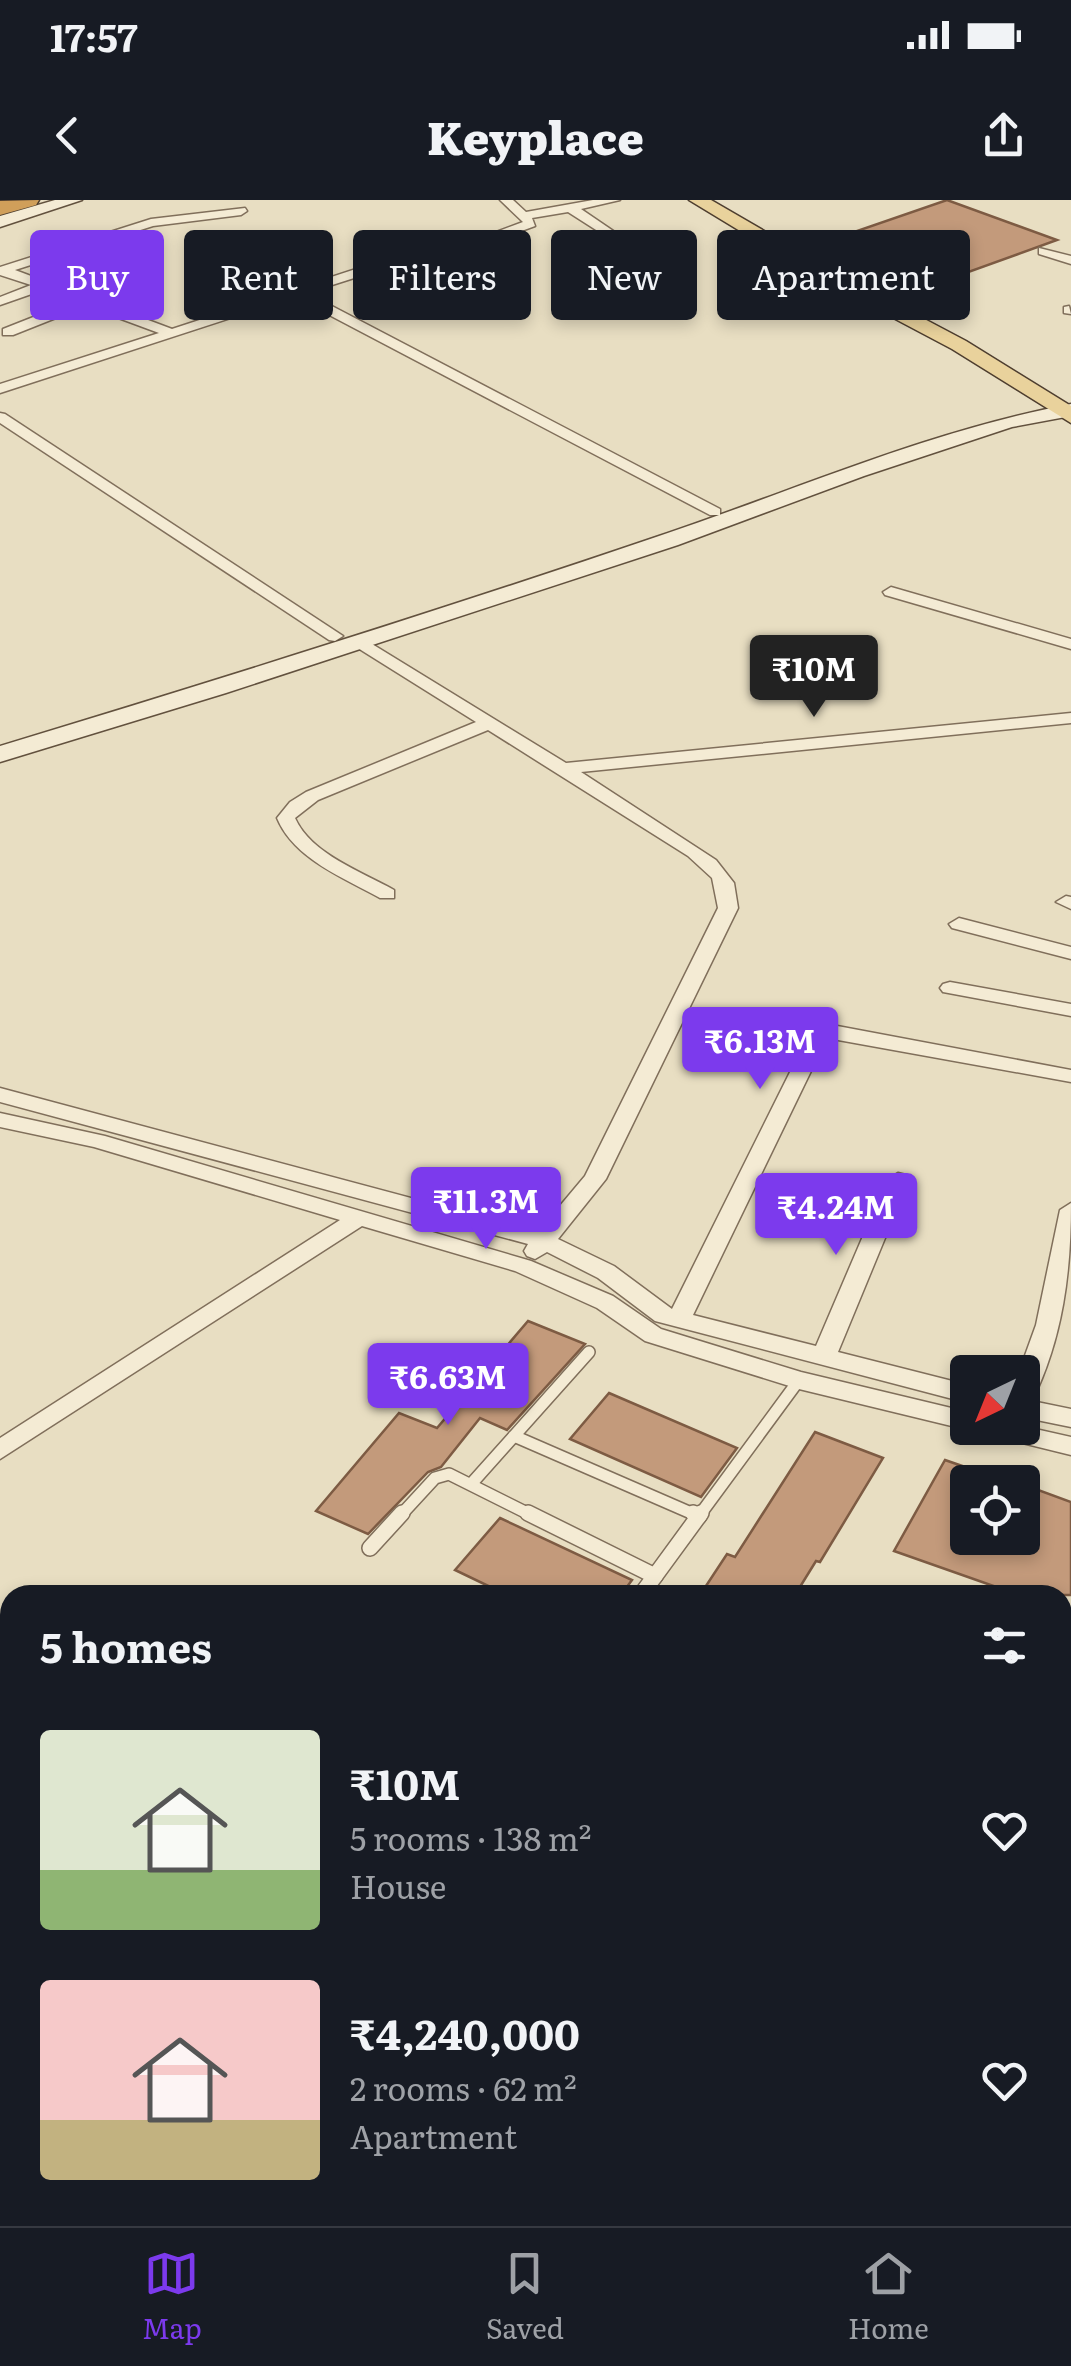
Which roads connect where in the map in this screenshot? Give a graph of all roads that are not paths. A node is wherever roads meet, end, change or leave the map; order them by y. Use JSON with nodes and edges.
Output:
{"nodes":[{"id":1,"x":28,"y":200,"type":"edge"},
{"id":2,"x":72,"y":200,"type":"edge"},
{"id":3,"x":506,"y":200,"type":"edge"},
{"id":4,"x":614,"y":200,"type":"edge"},
{"id":5,"x":698,"y":200,"type":"edge"},
{"id":6,"x":724,"y":200,"type":"edge"},
{"id":7,"x":0,"y":208,"type":"edge"},
{"id":8,"x":572,"y":208,"type":"junction"},
{"id":9,"x":241,"y":211,"type":"dead end"},
{"id":10,"x":527,"y":215,"type":"junction"},
{"id":11,"x":0,"y":222,"type":"edge"},
{"id":12,"x":605,"y":230,"type":"edge"},
{"id":13,"x":1043,"y":250,"type":"dead end"},
{"id":14,"x":1071,"y":260,"type":"edge"},
{"id":15,"x":1,"y":271,"type":"edge"},
{"id":16,"x":30,"y":281,"type":"edge"},
{"id":17,"x":333,"y":281,"type":"edge"},
{"id":18,"x":30,"y":290,"type":"edge"},
{"id":19,"x":0,"y":301,"type":"edge"},
{"id":20,"x":333,"y":312,"type":"edge"},
{"id":21,"x":38,"y":320,"type":"edge"},
{"id":22,"x":139,"y":320,"type":"edge"},
{"id":23,"x":210,"y":320,"type":"edge"},
{"id":24,"x":8,"y":332,"type":"dead end"},
{"id":25,"x":172,"y":332,"type":"junction"},
{"id":26,"x":0,"y":389,"type":"edge"},
{"id":27,"x":1066,"y":407,"type":"edge"},
{"id":28,"x":0,"y":417,"type":"edge"},
{"id":29,"x":716,"y":512,"type":"junction"},
{"id":30,"x":891,"y":592,"type":"dead end"},
{"id":31,"x":334,"y":636,"type":"junction"},
{"id":32,"x":360,"y":641,"type":"junction"},
{"id":33,"x":1071,"y":644,"type":"edge"},
{"id":34,"x":1071,"y":718,"type":"edge"},
{"id":35,"x":86,"y":722,"type":"junction"},
{"id":36,"x":490,"y":723,"type":"junction"},
{"id":37,"x":0,"y":742,"type":"edge"},
{"id":38,"x":0,"y":754,"type":"edge"},
{"id":39,"x":562,"y":768,"type":"junction"},
{"id":40,"x":387,"y":894,"type":"dead end"},
{"id":41,"x":960,"y":924,"type":"dead end"},
{"id":42,"x":1071,"y":954,"type":"edge"},
{"id":43,"x":950,"y":988,"type":"dead end"},
{"id":44,"x":1071,"y":1010,"type":"edge"},
{"id":45,"x":1071,"y":1076,"type":"edge"},
{"id":46,"x":0,"y":1095,"type":"edge"},
{"id":47,"x":0,"y":1120,"type":"edge"},
{"id":48,"x":898,"y":1180,"type":"dead end"},
{"id":49,"x":1071,"y":1210,"type":"edge"},
{"id":50,"x":360,"y":1218,"type":"junction"},
{"id":51,"x":544,"y":1241,"type":"junction"},
{"id":52,"x":524,"y":1266,"type":"junction"},
{"id":53,"x":679,"y":1320,"type":"junction"},
{"id":54,"x":589,"y":1352,"type":"dead end"},
{"id":55,"x":1037,"y":1355,"type":"edge"},
{"id":56,"x":824,"y":1357,"type":"junction"},
{"id":57,"x":799,"y":1380,"type":"junction"},
{"id":58,"x":950,"y":1389,"type":"edge"},
{"id":59,"x":1040,"y":1412,"type":"edge"},
{"id":60,"x":950,"y":1417,"type":"edge"},
{"id":61,"x":1071,"y":1418,"type":"edge"},
{"id":62,"x":514,"y":1436,"type":"junction"},
{"id":63,"x":1040,"y":1439,"type":"edge"},
{"id":64,"x":1071,"y":1446,"type":"edge"},
{"id":65,"x":0,"y":1450,"type":"edge"},
{"id":66,"x":472,"y":1483,"type":"junction"},
{"id":67,"x":699,"y":1516,"type":"junction"},
{"id":68,"x":370,"y":1548,"type":"dead end"},
{"id":69,"x":655,"y":1576,"type":"junction"},
{"id":70,"x":648,"y":1585,"type":"edge"}],
"edges":[{"from":1,"to":7,"type":"highway"},
{"from":2,"to":11,"type":"street"},
{"from":3,"to":10,"type":"street"},
{"from":4,"to":8,"type":"street"},
{"from":5,"to":27,"type":"main road"},
{"from":6,"to":27,"type":"main road"},
{"from":8,"to":10,"type":"street"},
{"from":8,"to":12,"type":"street"},
{"from":9,"to":15,"type":"street"},
{"from":10,"to":17,"type":"street"},
{"from":13,"to":14,"type":"street"},
{"from":15,"to":16,"type":"street"},
{"from":18,"to":19,"type":"street"},
{"from":20,"to":29,"type":"street"},
{"from":21,"to":24,"type":"street"},
{"from":22,"to":25,"type":"street"},
{"from":23,"to":25,"type":"street"},
{"from":25,"to":26,"type":"street"},
{"from":27,"to":29,"type":"street"},
{"from":27,"to":32,"type":"street"},
{"from":28,"to":31,"type":"street"},
{"from":29,"to":31,"type":"street"},
{"from":30,"to":33,"type":"street"},
{"from":31,"to":35,"type":"street"},
{"from":32,"to":35,"type":"street"},
{"from":32,"to":36,"type":"street"},
{"from":34,"to":39,"type":"street"},
{"from":35,"to":37,"type":"street"},
{"from":35,"to":38,"type":"street"},
{"from":36,"to":39,"type":"street"},
{"from":36,"to":40,"type":"street"},
{"from":39,"to":51,"type":"street"},
{"from":41,"to":42,"type":"street"},
{"from":43,"to":44,"type":"street"},
{"from":45,"to":53,"type":"street"},
{"from":46,"to":51,"type":"street"},
{"from":47,"to":50,"type":"street"},
{"from":48,"to":56,"type":"street"},
{"from":49,"to":55,"type":"street"},
{"from":50,"to":52,"type":"street"},
{"from":50,"to":65,"type":"street"},
{"from":51,"to":52,"type":"street"},
{"from":51,"to":53,"type":"street"},
{"from":52,"to":57,"type":"street"},
{"from":53,"to":56,"type":"street"},
{"from":54,"to":62,"type":"lane"},
{"from":56,"to":58,"type":"street"},
{"from":57,"to":60,"type":"street"},
{"from":57,"to":67,"type":"lane"},
{"from":59,"to":61,"type":"street"},
{"from":62,"to":66,"type":"lane"},
{"from":62,"to":67,"type":"lane"},
{"from":63,"to":64,"type":"street"},
{"from":66,"to":68,"type":"lane"},
{"from":66,"to":69,"type":"lane"},
{"from":67,"to":69,"type":"lane"},
{"from":69,"to":70,"type":"lane"}]}
